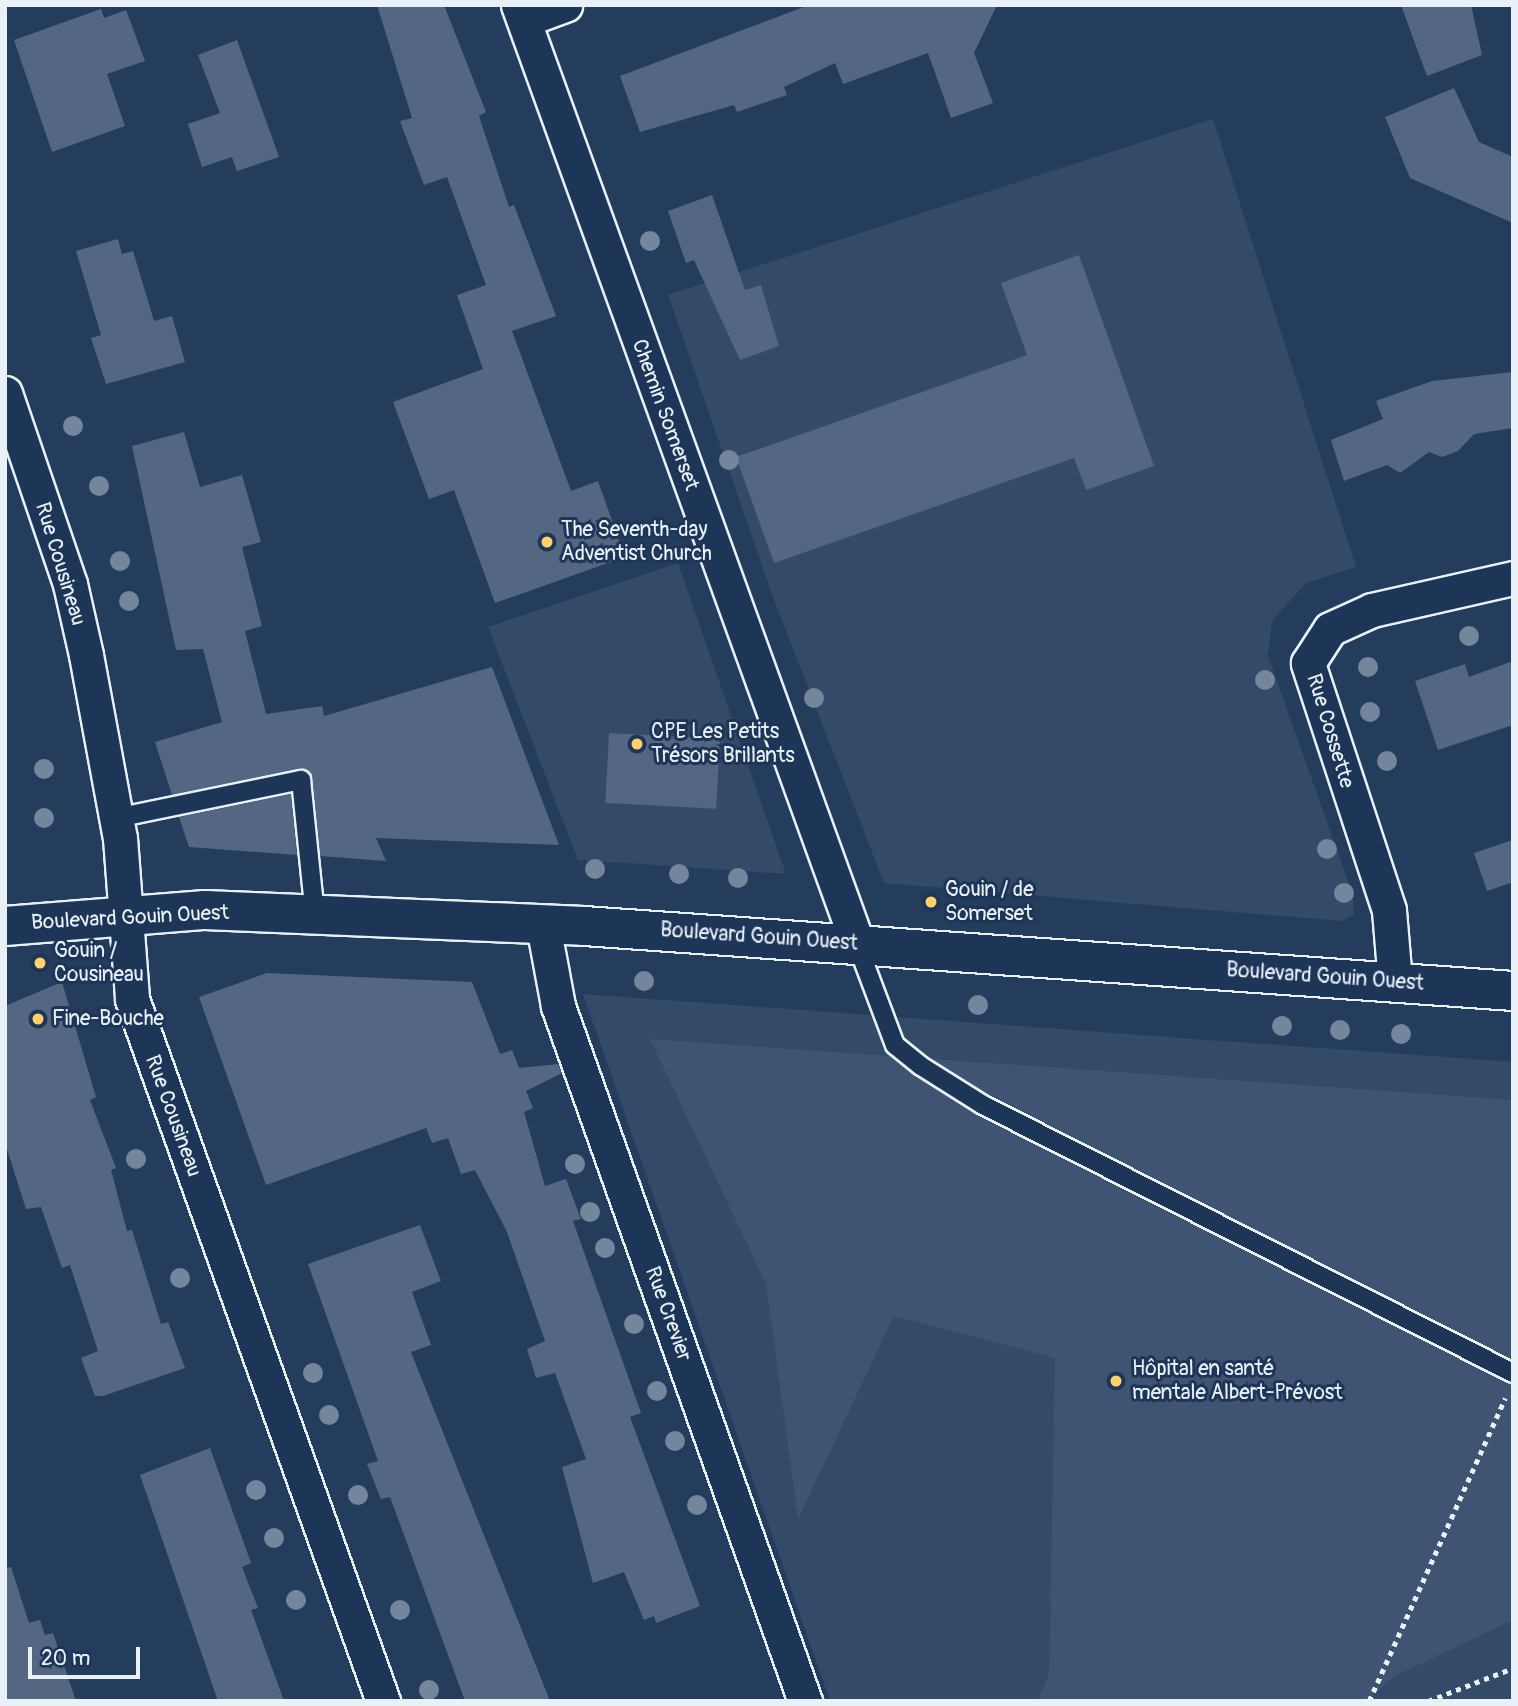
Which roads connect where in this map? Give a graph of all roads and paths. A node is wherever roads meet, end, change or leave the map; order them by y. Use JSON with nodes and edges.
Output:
{"nodes":[{"id":1,"x":565,"y":5,"type":"edge"},
{"id":2,"x":521,"y":13,"type":"edge"},
{"id":3,"x":5,"y":393,"type":"edge"},
{"id":4,"x":1513,"y":578,"type":"edge"},
{"id":5,"x":116,"y":818,"type":"junction"},
{"id":6,"x":124,"y":915,"type":"junction"},
{"id":7,"x":315,"y":915,"type":"junction"},
{"id":8,"x":543,"y":925,"type":"junction"},
{"id":9,"x":5,"y":926,"type":"edge"},
{"id":10,"x":857,"y":942,"type":"junction"},
{"id":11,"x":1395,"y":982,"type":"junction"},
{"id":12,"x":1513,"y":991,"type":"edge"},
{"id":13,"x":1513,"y":1373,"type":"edge"},
{"id":14,"x":1507,"y":1394,"type":"dead end"},
{"id":15,"x":1513,"y":1668,"type":"edge"},
{"id":16,"x":383,"y":1701,"type":"edge"},
{"id":17,"x":805,"y":1701,"type":"edge"},
{"id":18,"x":1369,"y":1701,"type":"edge"},
{"id":19,"x":1428,"y":1701,"type":"edge"}],
"edges":[{"from":1,"to":2,"type":"street"},
{"from":2,"to":10,"type":"street","name":"Chemin Somerset"},
{"from":3,"to":5,"type":"street","name":"Rue Cousineau"},
{"from":4,"to":11,"type":"street","name":"Rue Cossette"},
{"from":5,"to":6,"type":"street","name":"Rue Cousineau"},
{"from":5,"to":7,"type":"lane"},
{"from":6,"to":7,"type":"street","name":"Boulevard Gouin Ouest"},
{"from":6,"to":9,"type":"street","name":"Boulevard Gouin Ouest"},
{"from":6,"to":16,"type":"street","name":"Rue Cousineau"},
{"from":7,"to":8,"type":"street","name":"Boulevard Gouin Ouest"},
{"from":8,"to":10,"type":"street","name":"Boulevard Gouin Ouest"},
{"from":8,"to":17,"type":"street","name":"Rue Crevier"},
{"from":10,"to":11,"type":"street","name":"Boulevard Gouin Ouest"},
{"from":10,"to":13,"type":"lane"},
{"from":11,"to":12,"type":"street","name":"Boulevard Gouin Ouest"},
{"from":14,"to":18,"type":"path"},
{"from":15,"to":19,"type":"path"}]}
